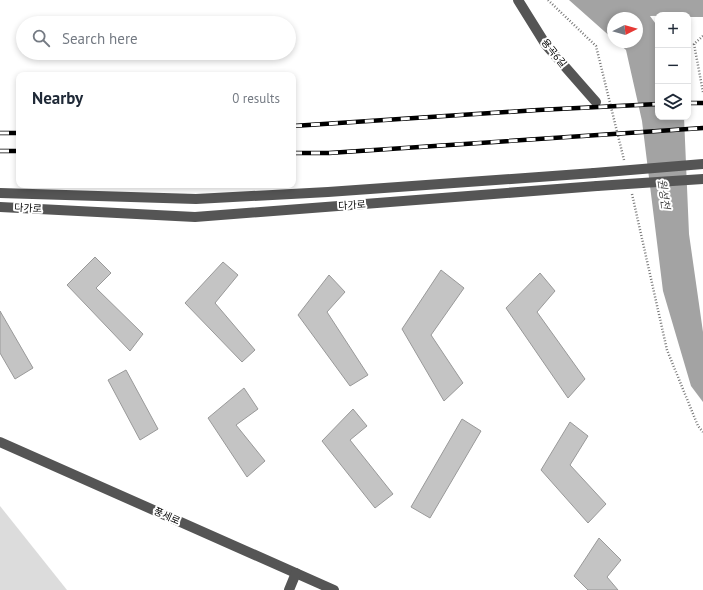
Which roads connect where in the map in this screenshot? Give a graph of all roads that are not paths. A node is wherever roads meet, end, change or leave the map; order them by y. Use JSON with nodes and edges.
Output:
{"nodes":[{"id":1,"x":518,"y":0,"type":"edge"},
{"id":2,"x":596,"y":102,"type":"dead end"},
{"id":3,"x":703,"y":164,"type":"edge"},
{"id":4,"x":703,"y":179,"type":"edge"},
{"id":5,"x":0,"y":193,"type":"edge"},
{"id":6,"x":0,"y":207,"type":"edge"},
{"id":7,"x":0,"y":442,"type":"edge"},
{"id":8,"x":296,"y":573,"type":"junction"},
{"id":9,"x":289,"y":590,"type":"edge"},
{"id":10,"x":334,"y":590,"type":"edge"}],
"edges":[{"from":1,"to":2,"type":"street","name":"용곡6길"},
{"from":3,"to":5,"type":"street","name":"다가로","bridge":true},
{"from":4,"to":6,"type":"street","name":"다가로","bridge":true},
{"from":7,"to":8,"type":"street","name":"풍세로"},
{"from":8,"to":9,"type":"street"},
{"from":8,"to":10,"type":"street","name":"풍세로"}]}
